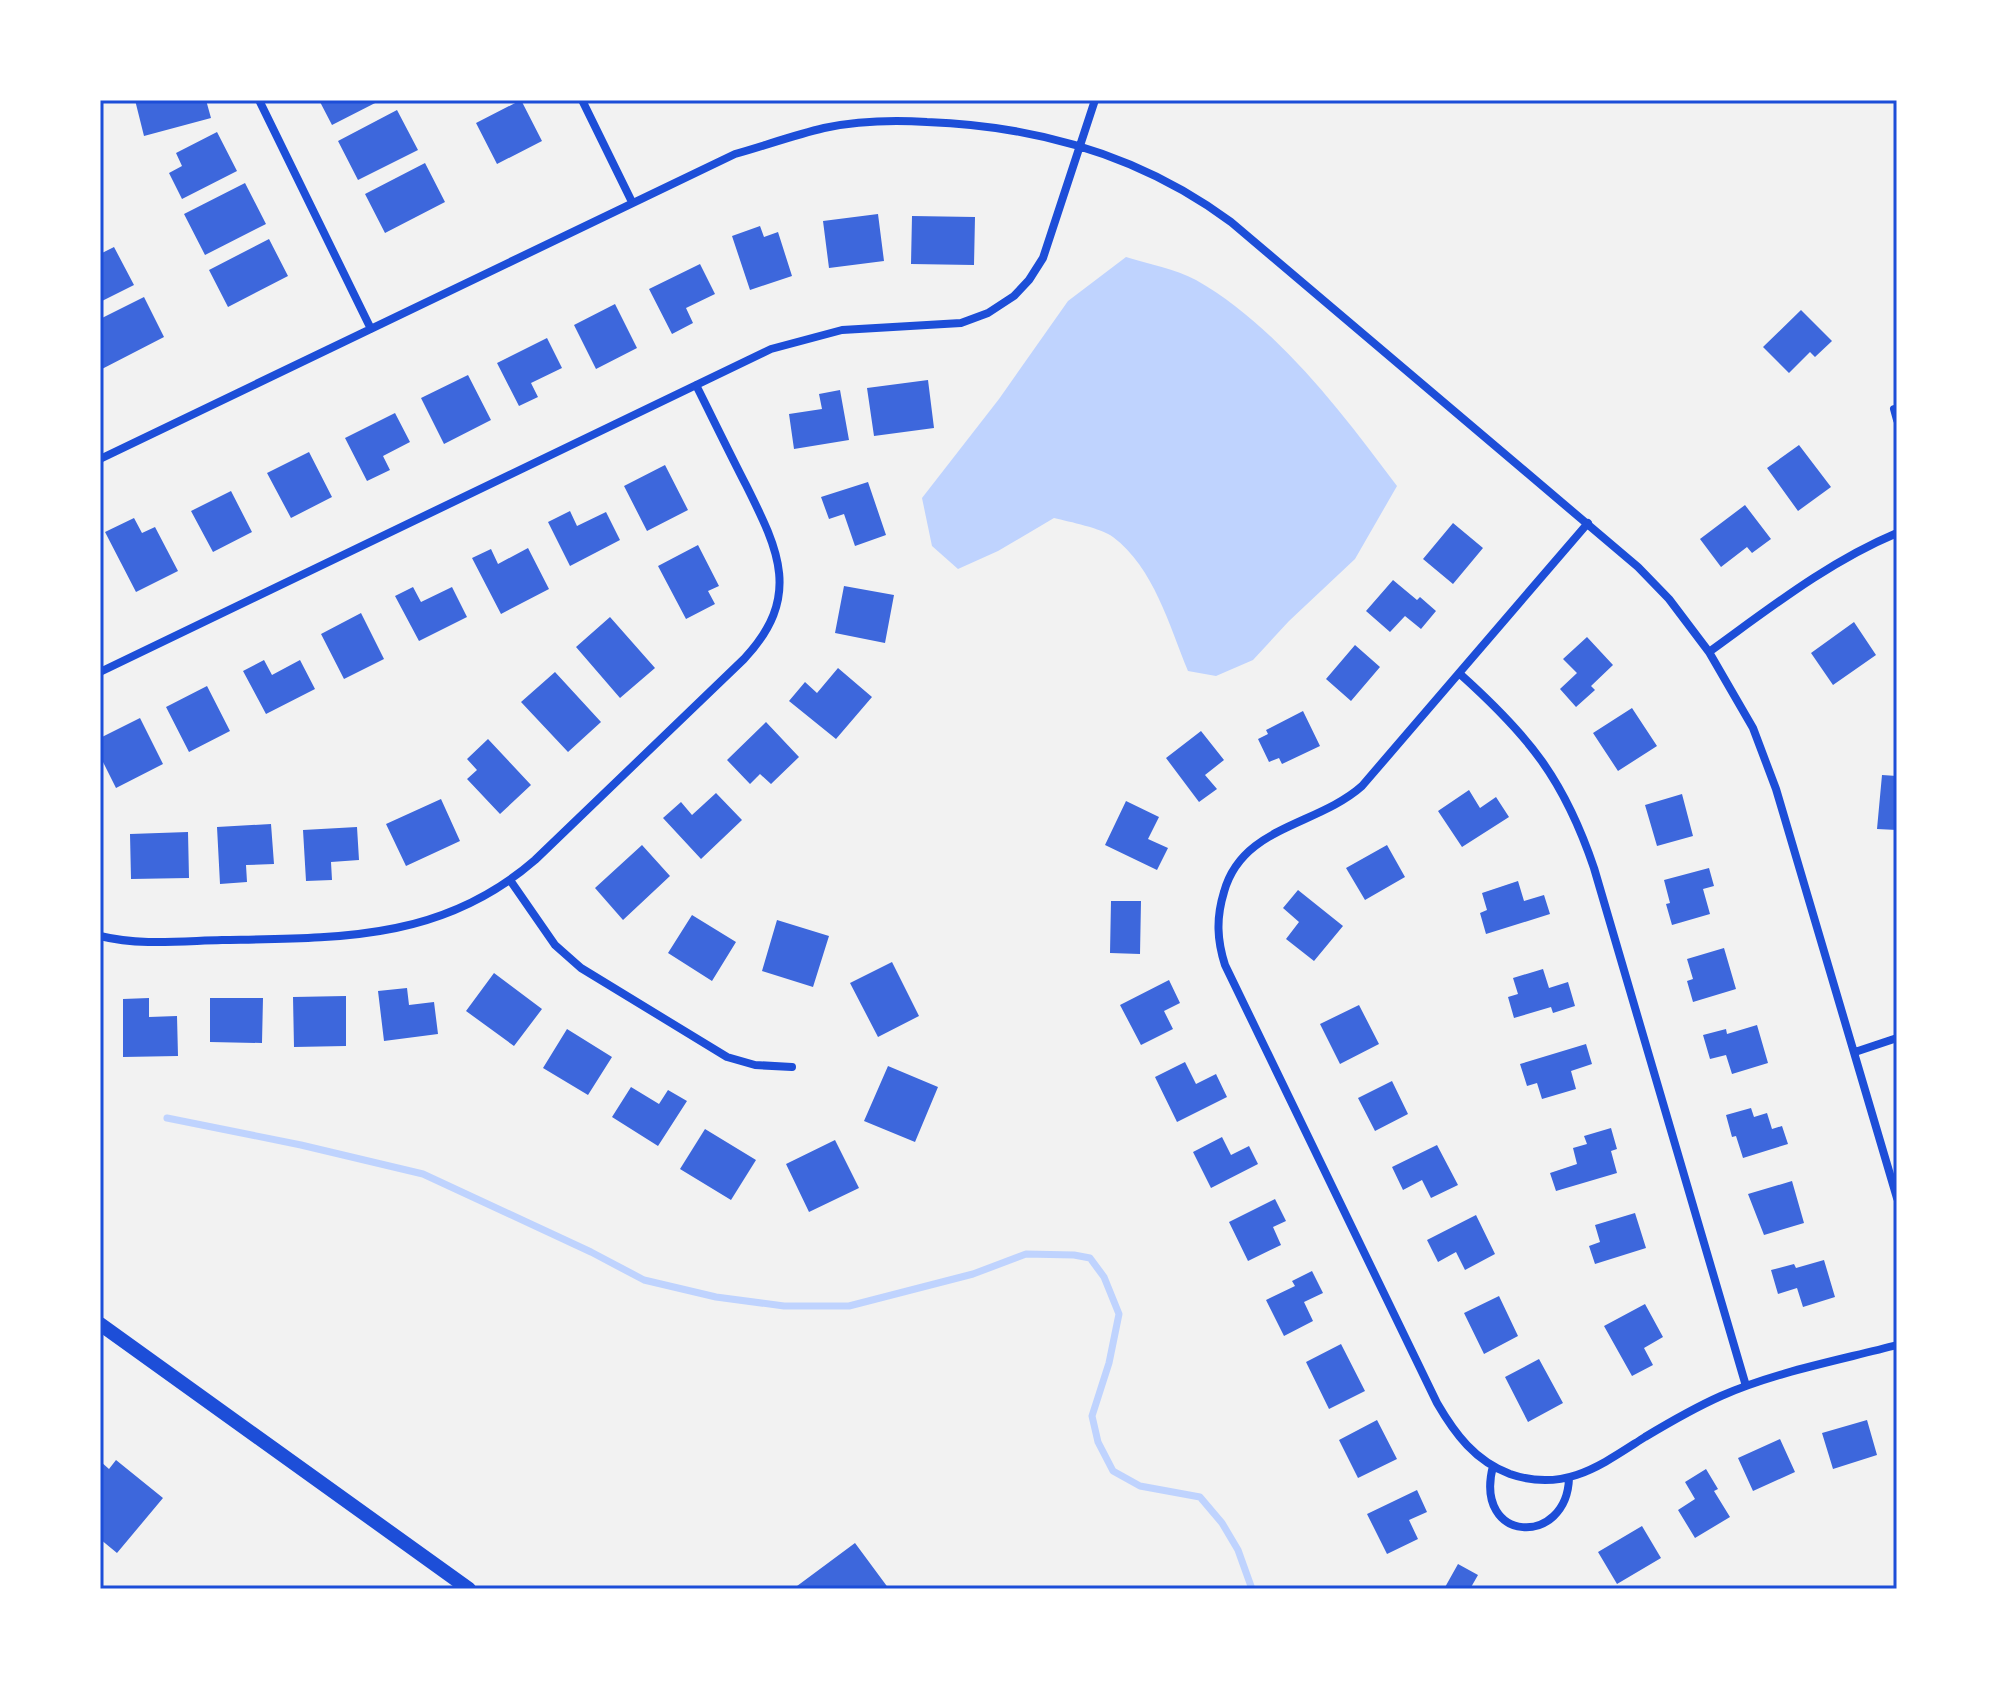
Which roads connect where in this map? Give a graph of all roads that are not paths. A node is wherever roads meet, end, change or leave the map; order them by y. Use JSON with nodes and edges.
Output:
{"nodes":[{"id":1,"x":259,"y":100,"type":"edge"},
{"id":2,"x":582,"y":100,"type":"edge"},
{"id":3,"x":1095,"y":100,"type":"edge"},
{"id":4,"x":1081,"y":145,"type":"junction"},
{"id":5,"x":632,"y":202,"type":"junction"},
{"id":6,"x":371,"y":329,"type":"junction"},
{"id":7,"x":696,"y":385,"type":"junction"},
{"id":8,"x":1894,"y":409,"type":"dead end"},
{"id":9,"x":1897,"y":420,"type":"edge"},
{"id":10,"x":100,"y":459,"type":"edge"},
{"id":11,"x":1588,"y":523,"type":"junction"},
{"id":12,"x":1897,"y":533,"type":"edge"},
{"id":13,"x":1709,"y":652,"type":"junction"},
{"id":14,"x":100,"y":672,"type":"edge"},
{"id":15,"x":1460,"y":674,"type":"junction"},
{"id":16,"x":510,"y":880,"type":"junction"},
{"id":17,"x":100,"y":936,"type":"edge"},
{"id":18,"x":1897,"y":1038,"type":"edge"},
{"id":19,"x":1855,"y":1052,"type":"junction"},
{"id":20,"x":792,"y":1067,"type":"dead end"},
{"id":21,"x":1897,"y":1198,"type":"edge"},
{"id":22,"x":100,"y":1324,"type":"edge"},
{"id":23,"x":1897,"y":1345,"type":"edge"},
{"id":24,"x":1746,"y":1386,"type":"junction"},
{"id":25,"x":1493,"y":1466,"type":"junction"},
{"id":26,"x":1569,"y":1478,"type":"junction"},
{"id":27,"x":469,"y":1589,"type":"edge"}],
"edges":[{"from":1,"to":6,"type":"street"},
{"from":2,"to":5,"type":"street"},
{"from":3,"to":4,"type":"street"},
{"from":4,"to":5,"type":"street"},
{"from":4,"to":7,"type":"street"},
{"from":4,"to":11,"type":"street"},
{"from":5,"to":6,"type":"street"},
{"from":6,"to":10,"type":"street"},
{"from":7,"to":14,"type":"street"},
{"from":7,"to":16,"type":"street"},
{"from":8,"to":9,"type":"street"},
{"from":11,"to":13,"type":"street"},
{"from":11,"to":15,"type":"street"},
{"from":12,"to":13,"type":"street"},
{"from":13,"to":19,"type":"street"},
{"from":15,"to":24,"type":"street"},
{"from":15,"to":25,"type":"street"},
{"from":16,"to":17,"type":"street"},
{"from":16,"to":20,"type":"street"},
{"from":18,"to":19,"type":"street"},
{"from":19,"to":21,"type":"street"},
{"from":22,"to":27,"type":"street"},
{"from":23,"to":24,"type":"street"},
{"from":24,"to":26,"type":"street"},
{"from":25,"to":26,"type":"street"},
{"from":25,"to":26,"type":"street"}]}
